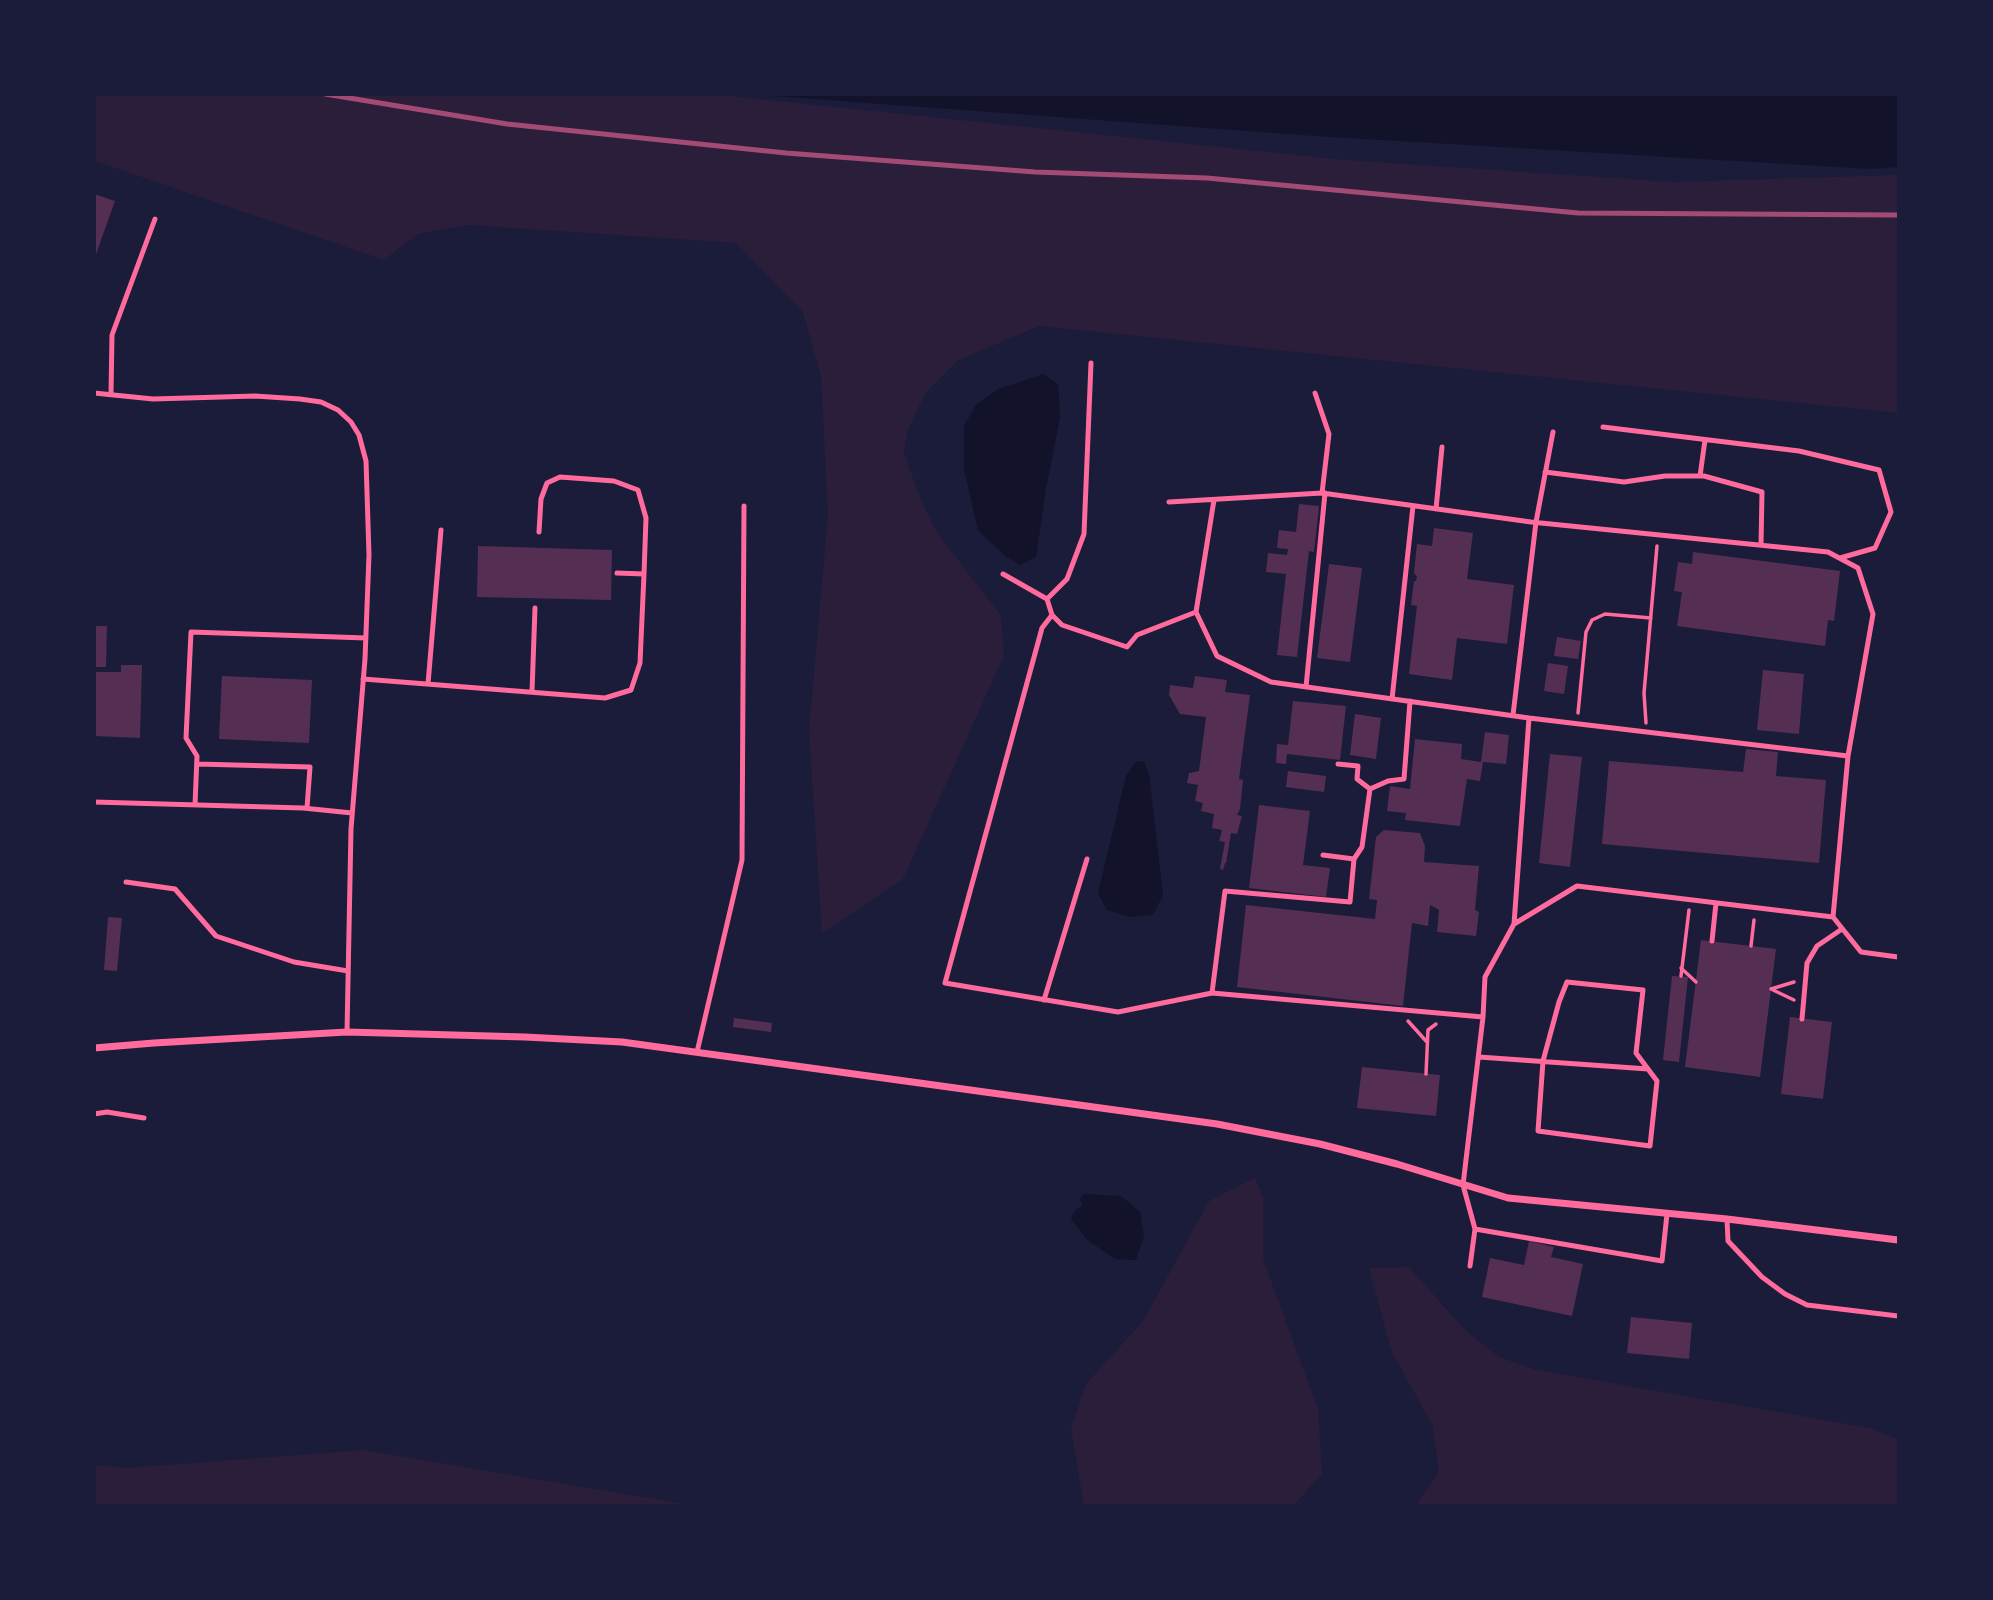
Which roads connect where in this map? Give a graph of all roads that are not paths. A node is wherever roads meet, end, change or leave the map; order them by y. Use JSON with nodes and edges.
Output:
{"nodes":[{"id":1,"x":155,"y":219,"type":"dead end"},
{"id":2,"x":1091,"y":363,"type":"dead end"},
{"id":3,"x":94,"y":393,"type":"edge"},
{"id":4,"x":1315,"y":393,"type":"dead end"},
{"id":5,"x":111,"y":394,"type":"junction"},
{"id":6,"x":1603,"y":427,"type":"dead end"},
{"id":7,"x":1553,"y":432,"type":"dead end"},
{"id":8,"x":1705,"y":440,"type":"junction"},
{"id":9,"x":1442,"y":447,"type":"dead end"},
{"id":10,"x":1545,"y":472,"type":"junction"},
{"id":11,"x":1700,"y":476,"type":"junction"},
{"id":12,"x":1324,"y":493,"type":"junction"},
{"id":13,"x":1214,"y":500,"type":"junction"},
{"id":14,"x":1169,"y":502,"type":"dead end"},
{"id":15,"x":744,"y":506,"type":"dead end"},
{"id":16,"x":1413,"y":506,"type":"junction"},
{"id":17,"x":1436,"y":509,"type":"junction"},
{"id":18,"x":1535,"y":522,"type":"junction"},
{"id":19,"x":441,"y":530,"type":"dead end"},
{"id":20,"x":539,"y":532,"type":"dead end"},
{"id":21,"x":1761,"y":545,"type":"junction"},
{"id":22,"x":1840,"y":558,"type":"junction"},
{"id":23,"x":617,"y":573,"type":"dead end"},
{"id":24,"x":644,"y":574,"type":"junction"},
{"id":25,"x":1003,"y":574,"type":"dead end"},
{"id":26,"x":1047,"y":599,"type":"junction"},
{"id":27,"x":535,"y":608,"type":"dead end"},
{"id":28,"x":1196,"y":612,"type":"junction"},
{"id":29,"x":1052,"y":615,"type":"junction"},
{"id":30,"x":366,"y":638,"type":"junction"},
{"id":31,"x":363,"y":679,"type":"junction"},
{"id":32,"x":428,"y":684,"type":"junction"},
{"id":33,"x":1306,"y":687,"type":"junction"},
{"id":34,"x":532,"y":692,"type":"junction"},
{"id":35,"x":1392,"y":699,"type":"junction"},
{"id":36,"x":1410,"y":701,"type":"junction"},
{"id":37,"x":1513,"y":715,"type":"junction"},
{"id":38,"x":1529,"y":718,"type":"junction"},
{"id":39,"x":1848,"y":756,"type":"junction"},
{"id":40,"x":197,"y":764,"type":"junction"},
{"id":41,"x":1338,"y":764,"type":"dead end"},
{"id":42,"x":1370,"y":789,"type":"junction"},
{"id":43,"x":94,"y":802,"type":"edge"},
{"id":44,"x":195,"y":805,"type":"junction"},
{"id":45,"x":307,"y":808,"type":"junction"},
{"id":46,"x":352,"y":813,"type":"junction"},
{"id":47,"x":1323,"y":855,"type":"dead end"},
{"id":48,"x":1087,"y":859,"type":"dead end"},
{"id":49,"x":1354,"y":859,"type":"junction"},
{"id":50,"x":126,"y":882,"type":"dead end"},
{"id":51,"x":1716,"y":903,"type":"junction"},
{"id":52,"x":1833,"y":917,"type":"junction"},
{"id":53,"x":1514,"y":924,"type":"junction"},
{"id":54,"x":1842,"y":929,"type":"junction"},
{"id":55,"x":1712,"y":941,"type":"dead end"},
{"id":56,"x":1899,"y":957,"type":"edge"},
{"id":57,"x":348,"y":971,"type":"junction"},
{"id":58,"x":1212,"y":993,"type":"junction"},
{"id":59,"x":1044,"y":1000,"type":"junction"},
{"id":60,"x":1483,"y":1017,"type":"junction"},
{"id":61,"x":1802,"y":1019,"type":"dead end"},
{"id":62,"x":347,"y":1032,"type":"junction"},
{"id":63,"x":94,"y":1048,"type":"edge"},
{"id":64,"x":697,"y":1052,"type":"junction"},
{"id":65,"x":1479,"y":1057,"type":"junction"},
{"id":66,"x":1543,"y":1061,"type":"junction"},
{"id":67,"x":1648,"y":1069,"type":"junction"},
{"id":68,"x":94,"y":1114,"type":"edge"},
{"id":69,"x":144,"y":1118,"type":"dead end"},
{"id":70,"x":1463,"y":1185,"type":"junction"},
{"id":71,"x":1667,"y":1214,"type":"junction"},
{"id":72,"x":1727,"y":1219,"type":"junction"},
{"id":73,"x":1475,"y":1229,"type":"junction"},
{"id":74,"x":1899,"y":1240,"type":"edge"},
{"id":75,"x":1470,"y":1266,"type":"dead end"},
{"id":76,"x":1899,"y":1316,"type":"edge"}],
"edges":[{"from":1,"to":5,"type":"lane"},
{"from":2,"to":26,"type":"lane"},
{"from":3,"to":5,"type":"lane"},
{"from":4,"to":12,"type":"lane"},
{"from":5,"to":30,"type":"lane"},
{"from":6,"to":8,"type":"lane"},
{"from":7,"to":10,"type":"lane"},
{"from":8,"to":11,"type":"lane"},
{"from":8,"to":22,"type":"lane"},
{"from":9,"to":17,"type":"lane"},
{"from":10,"to":11,"type":"lane"},
{"from":10,"to":18,"type":"lane"},
{"from":11,"to":21,"type":"lane"},
{"from":12,"to":13,"type":"lane"},
{"from":12,"to":16,"type":"lane"},
{"from":12,"to":33,"type":"lane"},
{"from":13,"to":14,"type":"lane"},
{"from":13,"to":28,"type":"lane"},
{"from":15,"to":64,"type":"lane"},
{"from":16,"to":17,"type":"lane"},
{"from":16,"to":35,"type":"lane"},
{"from":17,"to":18,"type":"lane"},
{"from":18,"to":21,"type":"lane"},
{"from":18,"to":37,"type":"lane"},
{"from":19,"to":32,"type":"lane"},
{"from":20,"to":24,"type":"lane"},
{"from":21,"to":22,"type":"lane"},
{"from":22,"to":39,"type":"lane"},
{"from":23,"to":24,"type":"lane"},
{"from":24,"to":34,"type":"lane"},
{"from":25,"to":26,"type":"lane"},
{"from":26,"to":29,"type":"lane"},
{"from":27,"to":34,"type":"lane"},
{"from":28,"to":29,"type":"lane"},
{"from":28,"to":33,"type":"lane"},
{"from":29,"to":59,"type":"lane"},
{"from":30,"to":31,"type":"lane"},
{"from":30,"to":40,"type":"lane"},
{"from":31,"to":32,"type":"lane"},
{"from":31,"to":46,"type":"lane"},
{"from":32,"to":34,"type":"lane"},
{"from":33,"to":35,"type":"lane"},
{"from":35,"to":36,"type":"lane"},
{"from":36,"to":37,"type":"lane"},
{"from":36,"to":42,"type":"lane"},
{"from":37,"to":38,"type":"lane"},
{"from":38,"to":39,"type":"lane"},
{"from":38,"to":53,"type":"lane"},
{"from":39,"to":52,"type":"lane"},
{"from":40,"to":44,"type":"lane"},
{"from":40,"to":45,"type":"lane"},
{"from":41,"to":42,"type":"lane"},
{"from":42,"to":49,"type":"lane"},
{"from":43,"to":44,"type":"lane"},
{"from":44,"to":45,"type":"lane"},
{"from":45,"to":46,"type":"lane"},
{"from":46,"to":57,"type":"lane"},
{"from":47,"to":49,"type":"lane"},
{"from":48,"to":59,"type":"lane"},
{"from":49,"to":58,"type":"lane"},
{"from":50,"to":57,"type":"lane"},
{"from":51,"to":52,"type":"lane"},
{"from":51,"to":53,"type":"lane"},
{"from":51,"to":55,"type":"lane"},
{"from":52,"to":54,"type":"lane"},
{"from":53,"to":60,"type":"lane"},
{"from":54,"to":56,"type":"lane"},
{"from":54,"to":61,"type":"lane"},
{"from":57,"to":62,"type":"lane"},
{"from":58,"to":59,"type":"lane"},
{"from":58,"to":60,"type":"lane"},
{"from":60,"to":65,"type":"lane"},
{"from":62,"to":63,"type":"street"},
{"from":62,"to":64,"type":"street"},
{"from":64,"to":70,"type":"street"},
{"from":65,"to":66,"type":"lane"},
{"from":65,"to":70,"type":"lane"},
{"from":66,"to":67,"type":"lane"},
{"from":66,"to":67,"type":"lane"},
{"from":66,"to":67,"type":"lane"},
{"from":68,"to":69,"type":"lane"},
{"from":70,"to":71,"type":"street"},
{"from":70,"to":73,"type":"lane"},
{"from":71,"to":72,"type":"street"},
{"from":71,"to":73,"type":"lane"},
{"from":72,"to":74,"type":"street"},
{"from":72,"to":76,"type":"lane"},
{"from":73,"to":75,"type":"lane"}]}
